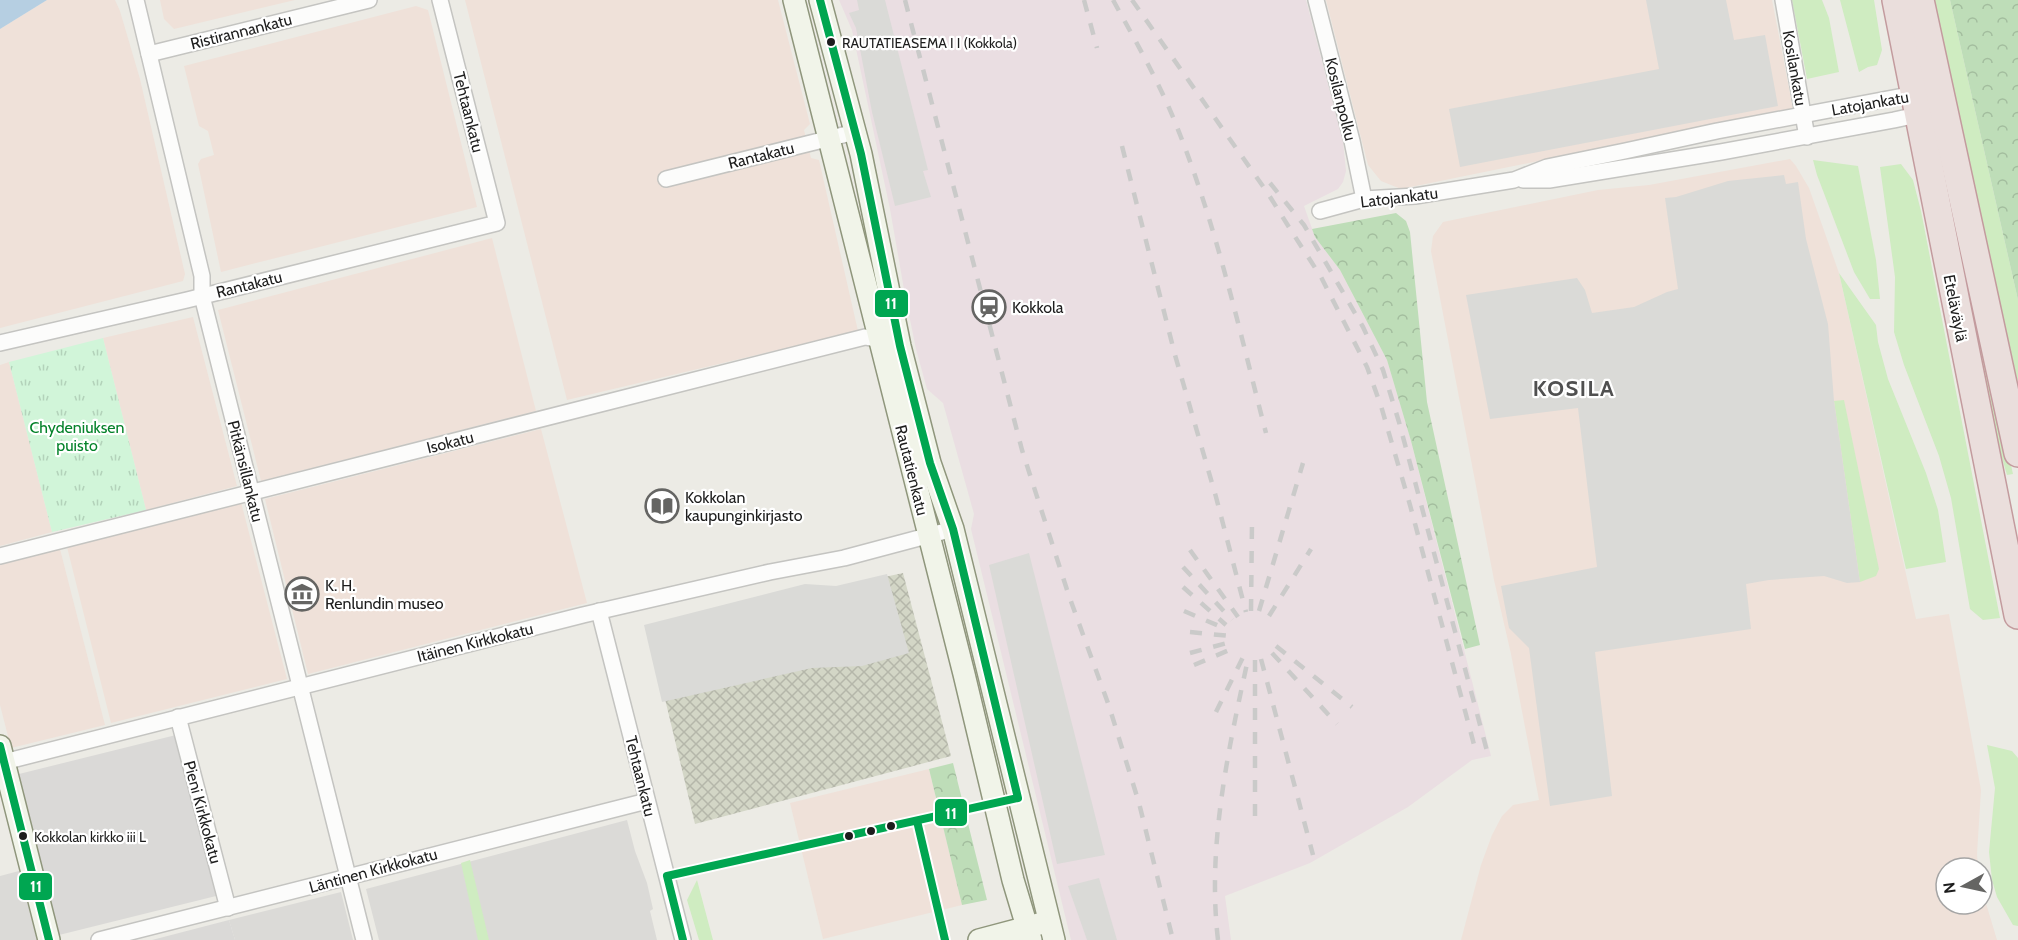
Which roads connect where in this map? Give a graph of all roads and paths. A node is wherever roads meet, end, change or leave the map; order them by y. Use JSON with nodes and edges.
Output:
{"nodes":[{"id":1,"x":136,"y":0,"type":"edge"},
{"id":2,"x":369,"y":0,"type":"edge"},
{"id":3,"x":440,"y":0,"type":"edge"},
{"id":4,"x":794,"y":0,"type":"edge"},
{"id":5,"x":820,"y":0,"type":"edge"},
{"id":6,"x":1316,"y":0,"type":"edge"},
{"id":7,"x":1783,"y":0,"type":"edge"},
{"id":8,"x":1896,"y":0,"type":"edge"},
{"id":9,"x":1920,"y":0,"type":"edge"},
{"id":10,"x":149,"y":54,"type":"junction"},
{"id":11,"x":1940,"y":99,"type":"junction"},
{"id":12,"x":1916,"y":104,"type":"junction"},
{"id":13,"x":1804,"y":114,"type":"junction"},
{"id":14,"x":855,"y":132,"type":"junction"},
{"id":15,"x":829,"y":137,"type":"junction"},
{"id":16,"x":1807,"y":137,"type":"junction"},
{"id":17,"x":666,"y":179,"type":"dead end"},
{"id":18,"x":1514,"y":180,"type":"junction"},
{"id":19,"x":1365,"y":199,"type":"junction"},
{"id":20,"x":1320,"y":211,"type":"dead end"},
{"id":21,"x":497,"y":223,"type":"joint"},
{"id":22,"x":202,"y":296,"type":"junction"},
{"id":23,"x":879,"y":339,"type":"junction"},
{"id":24,"x":0,"y":343,"type":"edge"},
{"id":25,"x":900,"y":346,"type":"junction"},
{"id":26,"x":2018,"y":453,"type":"edge"},
{"id":27,"x":251,"y":492,"type":"junction"},
{"id":28,"x":953,"y":529,"type":"junction"},
{"id":29,"x":929,"y":536,"type":"junction"},
{"id":30,"x":0,"y":555,"type":"edge"},
{"id":31,"x":599,"y":611,"type":"junction"},
{"id":32,"x":2018,"y":615,"type":"edge"},
{"id":33,"x":300,"y":687,"type":"junction"},
{"id":34,"x":178,"y":717,"type":"junction"},
{"id":35,"x":1,"y":757,"type":"edge"},
{"id":36,"x":647,"y":801,"type":"junction"},
{"id":37,"x":348,"y":877,"type":"junction"},
{"id":38,"x":228,"y":908,"type":"junction"},
{"id":39,"x":1051,"y":931,"type":"edge"},
{"id":40,"x":1030,"y":934,"type":"edge"},
{"id":41,"x":49,"y":940,"type":"edge"},
{"id":42,"x":99,"y":940,"type":"edge"},
{"id":43,"x":364,"y":940,"type":"edge"},
{"id":44,"x":683,"y":940,"type":"edge"},
{"id":45,"x":979,"y":940,"type":"edge"}],
"edges":[{"from":1,"to":10,"type":"street","name":"Pitkänsillankatu"},
{"from":2,"to":10,"type":"street","name":"Ristirannankatu"},
{"from":3,"to":21,"type":"street","name":"Tehtaankatu"},
{"from":4,"to":15,"type":"main road","name":"Rautatienkatu"},
{"from":5,"to":14,"type":"main road","name":"Rautatienkatu"},
{"from":6,"to":19,"type":"street","name":"Kosilanpolku"},
{"from":7,"to":13,"type":"street","name":"Kosilankatu"},
{"from":8,"to":12,"type":"highway","name":"Eteläväylä"},
{"from":9,"to":11,"type":"highway","name":"Eteläväylä"},
{"from":10,"to":22,"type":"street","name":"Pitkänsillankatu"},
{"from":11,"to":12,"type":"street","name":"Latojankatu"},
{"from":11,"to":26,"type":"highway","name":"Eteläväylä"},
{"from":12,"to":13,"type":"street","name":"Latojankatu"},
{"from":12,"to":16,"type":"street","name":"Latojankatu"},
{"from":12,"to":32,"type":"highway","name":"Eteläväylä"},
{"from":13,"to":16,"type":"street","name":"Kosilankatu"},
{"from":13,"to":18,"type":"street","name":"Latojankatu"},
{"from":14,"to":15,"type":"street","name":"Rantakatu"},
{"from":14,"to":25,"type":"main road","name":"Rautatienkatu"},
{"from":15,"to":17,"type":"street","name":"Rantakatu"},
{"from":15,"to":23,"type":"main road","name":"Rautatienkatu"},
{"from":16,"to":18,"type":"street","name":"Latojankatu"},
{"from":18,"to":19,"type":"street","name":"Latojankatu"},
{"from":19,"to":20,"type":"street","name":"Latojankatu"},
{"from":21,"to":22,"type":"street","name":"Rantakatu"},
{"from":22,"to":24,"type":"street","name":"Rantakatu"},
{"from":22,"to":27,"type":"street","name":"Pitkänsillankatu"},
{"from":23,"to":25,"type":"street","name":"Isokatu"},
{"from":23,"to":27,"type":"street","name":"Isokatu"},
{"from":23,"to":29,"type":"main road","name":"Rautatienkatu"},
{"from":25,"to":28,"type":"main road","name":"Rautatienkatu"},
{"from":27,"to":30,"type":"street","name":"Isokatu"},
{"from":27,"to":33,"type":"street","name":"Pitkänsillankatu"},
{"from":28,"to":29,"type":"street","name":"Itäinen Kirkkokatu"},
{"from":28,"to":39,"type":"main road","name":"Rautatienkatu"},
{"from":29,"to":31,"type":"street","name":"Itäinen Kirkkokatu"},
{"from":29,"to":40,"type":"main road","name":"Rautatienkatu"},
{"from":31,"to":33,"type":"street","name":"Itäinen Kirkkokatu"},
{"from":31,"to":36,"type":"street","name":"Tehtaankatu"},
{"from":33,"to":34,"type":"street","name":"Itäinen Kirkkokatu"},
{"from":33,"to":37,"type":"street","name":"Pitkänsillankatu"},
{"from":34,"to":35,"type":"street","name":"Itäinen Kirkkokatu"},
{"from":34,"to":38,"type":"street","name":"Pieni Kirkkokatu"},
{"from":35,"to":41,"type":"main road"},
{"from":36,"to":37,"type":"street","name":"Läntinen Kirkkokatu"},
{"from":36,"to":44,"type":"street","name":"Tehtaankatu"},
{"from":37,"to":38,"type":"street","name":"Läntinen Kirkkokatu"},
{"from":37,"to":43,"type":"street","name":"Pitkänsillankatu"},
{"from":38,"to":42,"type":"street","name":"Läntinen Kirkkokatu"},
{"from":39,"to":40,"type":"main road"},
{"from":40,"to":45,"type":"main road"}]}
